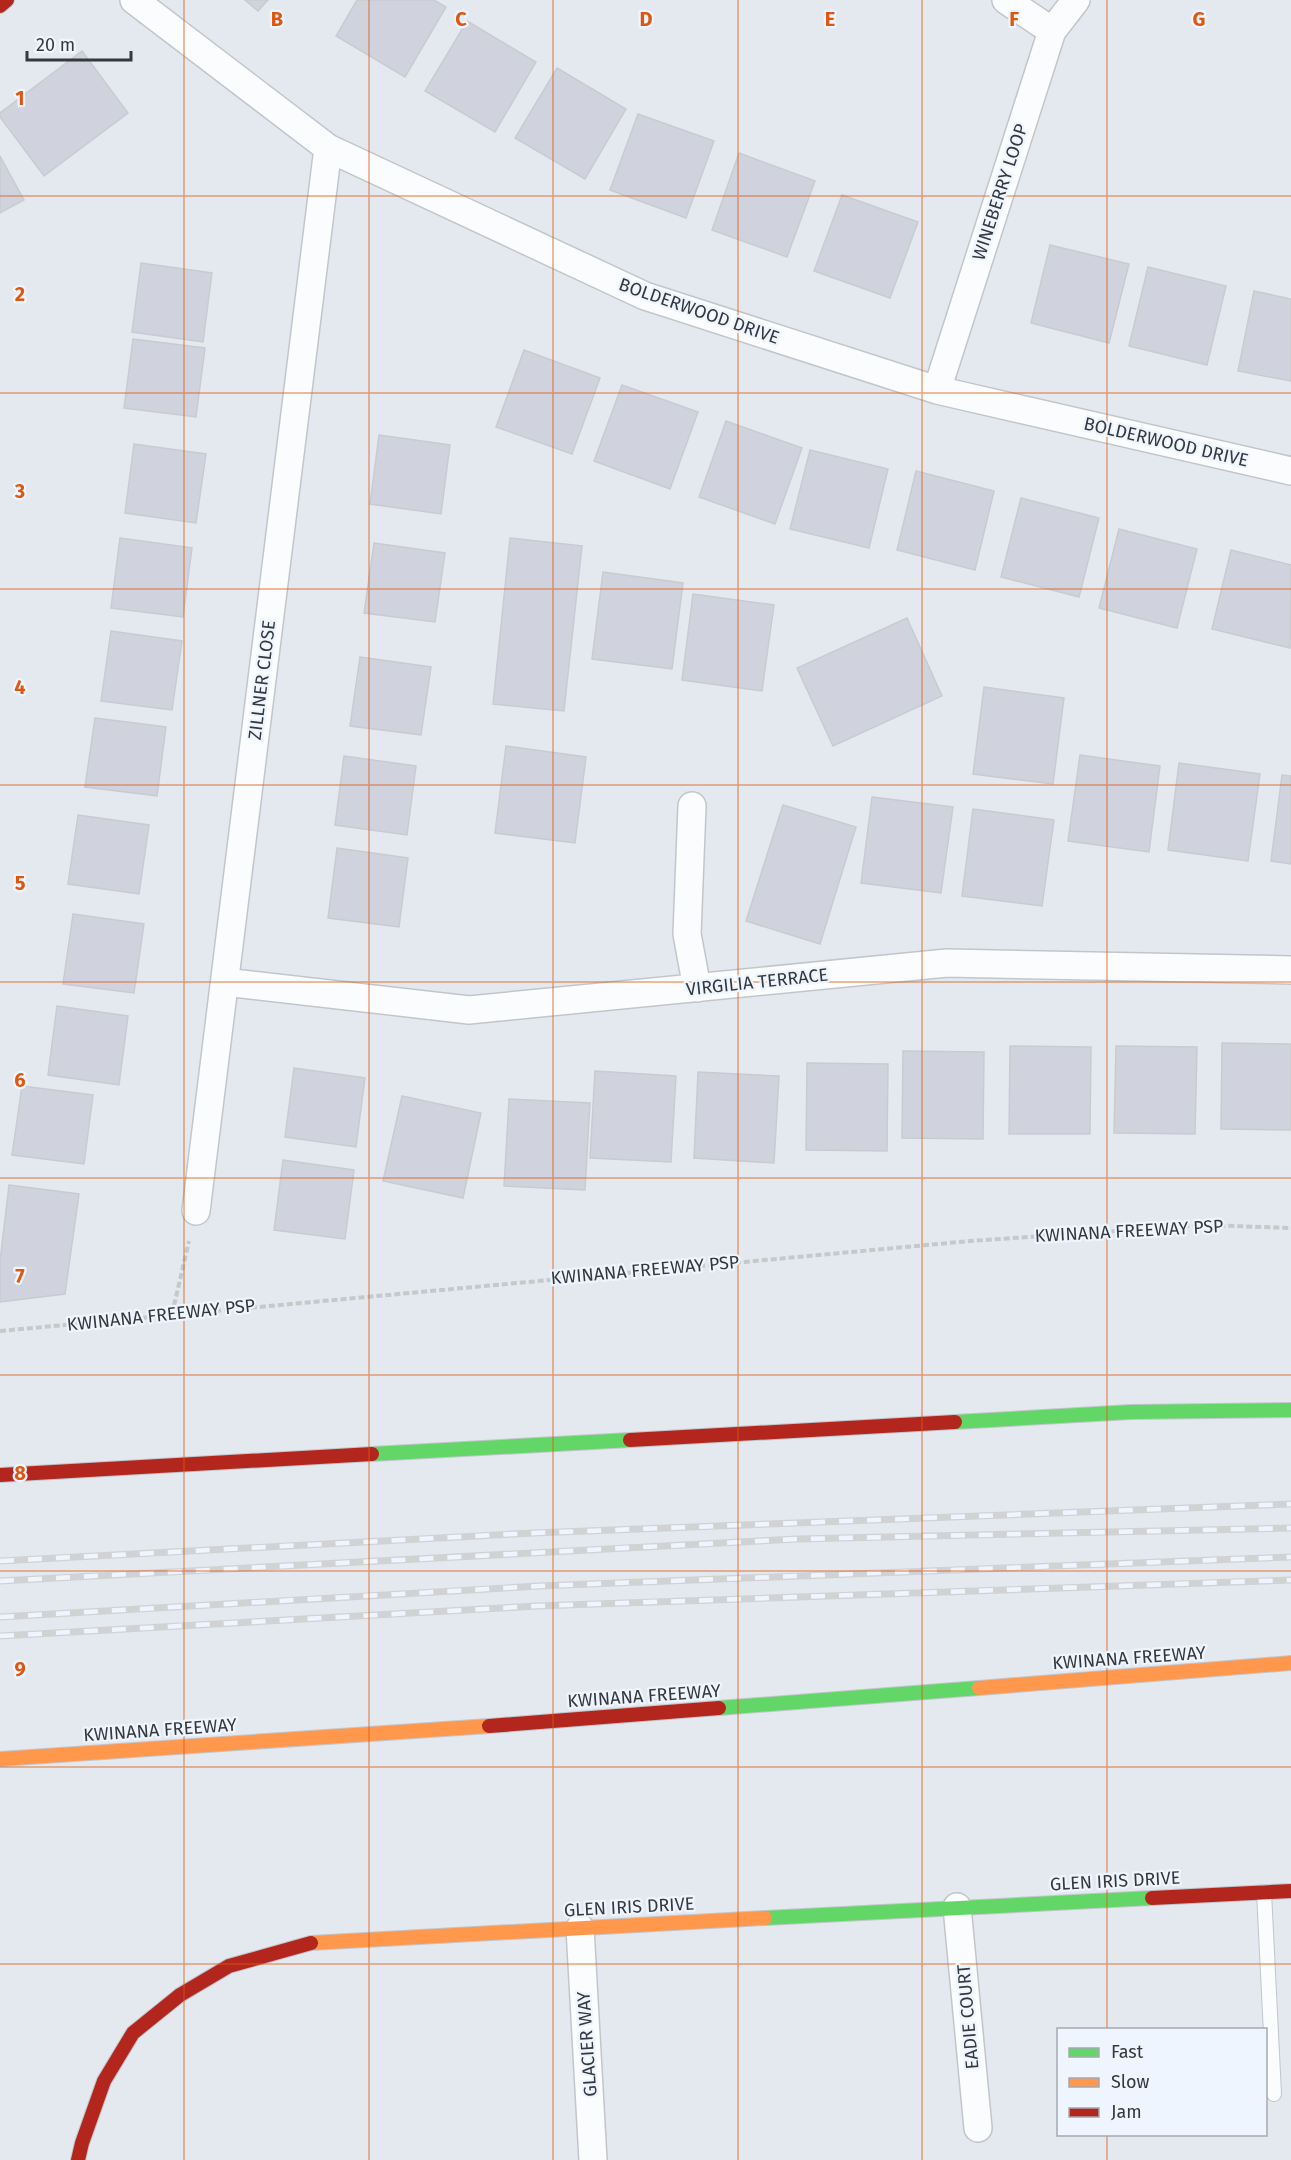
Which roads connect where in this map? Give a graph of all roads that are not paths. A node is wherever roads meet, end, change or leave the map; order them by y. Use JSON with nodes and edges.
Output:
{"nodes":[{"id":1,"x":7,"y":0,"type":"edge"},
{"id":2,"x":134,"y":0,"type":"edge"},
{"id":3,"x":1006,"y":0,"type":"edge"},
{"id":4,"x":1076,"y":0,"type":"edge"},
{"id":5,"x":0,"y":6,"type":"edge"},
{"id":6,"x":1052,"y":31,"type":"junction"},
{"id":7,"x":328,"y":148,"type":"junction"},
{"id":8,"x":937,"y":390,"type":"junction"},
{"id":9,"x":1291,"y":471,"type":"edge"},
{"id":10,"x":692,"y":806,"type":"dead end"},
{"id":11,"x":1291,"y":970,"type":"edge"},
{"id":12,"x":225,"y":982,"type":"junction"},
{"id":13,"x":697,"y":988,"type":"junction"},
{"id":14,"x":196,"y":1211,"type":"road end"},
{"id":15,"x":1291,"y":1410,"type":"edge"},
{"id":16,"x":0,"y":1475,"type":"edge"},
{"id":17,"x":1291,"y":1663,"type":"edge"},
{"id":18,"x":443,"y":1730,"type":"junction"},
{"id":19,"x":0,"y":1759,"type":"edge"},
{"id":20,"x":36,"y":1771,"type":"dead end"},
{"id":21,"x":1291,"y":1891,"type":"edge"},
{"id":22,"x":1264,"y":1892,"type":"junction"},
{"id":23,"x":957,"y":1906,"type":"junction"},
{"id":24,"x":580,"y":1928,"type":"junction"},
{"id":25,"x":1274,"y":2094,"type":"dead end"},
{"id":26,"x":978,"y":2128,"type":"dead end"},
{"id":27,"x":78,"y":2160,"type":"edge"},
{"id":28,"x":593,"y":2160,"type":"edge"}],
"edges":[{"from":1,"to":5,"type":"main road"},
{"from":2,"to":7,"type":"street","name":"BOLDERWOOD DRIVE"},
{"from":3,"to":6,"type":"street"},
{"from":4,"to":6,"type":"street","name":"WINEBERRY LOOP"},
{"from":6,"to":8,"type":"street","name":"WINEBERRY LOOP"},
{"from":7,"to":8,"type":"street","name":"BOLDERWOOD DRIVE"},
{"from":7,"to":12,"type":"street","name":"ZILLNER CLOSE"},
{"from":8,"to":9,"type":"street","name":"BOLDERWOOD DRIVE"},
{"from":10,"to":13,"type":"street"},
{"from":11,"to":13,"type":"street","name":"VIRGILIA TERRACE"},
{"from":12,"to":13,"type":"street","name":"VIRGILIA TERRACE"},
{"from":12,"to":14,"type":"street","name":"ZILLNER CLOSE"},
{"from":15,"to":16,"type":"main road"},
{"from":17,"to":18,"type":"main road","name":"KWINANA FREEWAY"},
{"from":18,"to":19,"type":"main road","name":"KWINANA FREEWAY"},
{"from":18,"to":20,"type":"main road"},
{"from":21,"to":22,"type":"main road","name":"GLEN IRIS DRIVE"},
{"from":22,"to":23,"type":"main road","name":"GLEN IRIS DRIVE"},
{"from":22,"to":25,"type":"lane"},
{"from":23,"to":24,"type":"main road","name":"GLEN IRIS DRIVE"},
{"from":23,"to":26,"type":"street","name":"EADIE COURT"},
{"from":24,"to":27,"type":"main road","name":"GLEN IRIS DRIVE"},
{"from":24,"to":28,"type":"street","name":"GLACIER WAY"}]}
